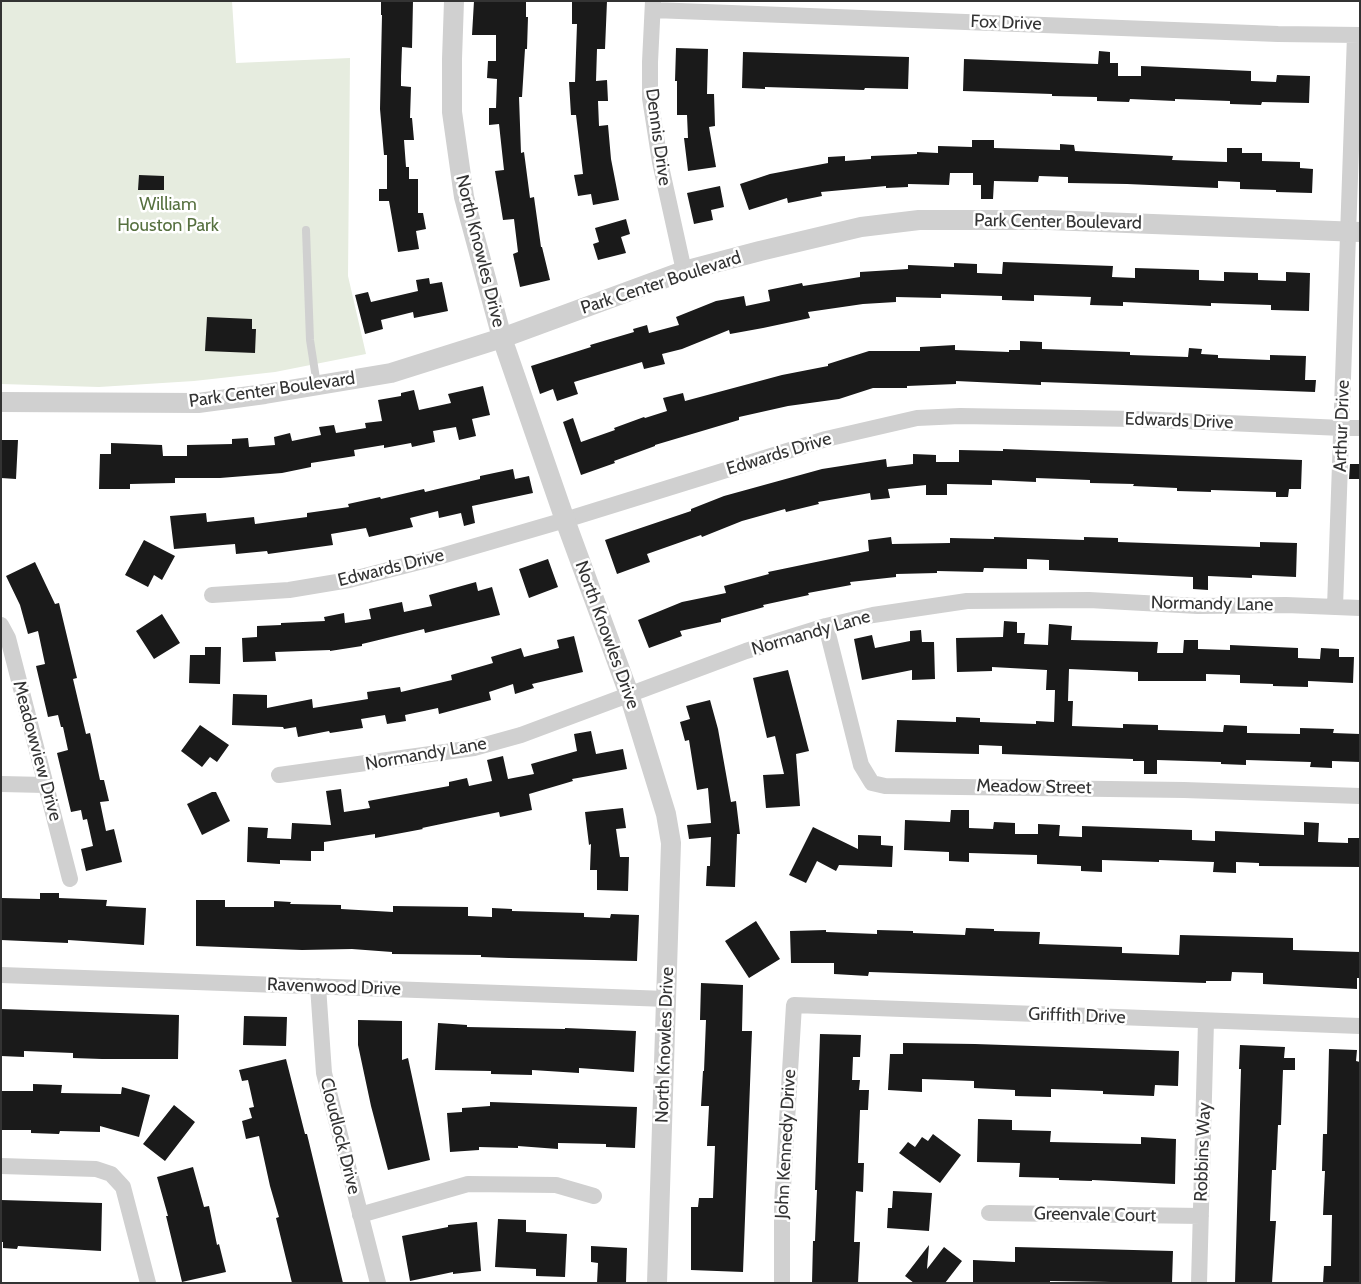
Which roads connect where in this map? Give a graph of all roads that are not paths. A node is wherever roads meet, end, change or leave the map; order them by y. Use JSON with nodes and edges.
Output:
{"nodes":[{"id":1,"x":454,"y":1,"type":"edge"},
{"id":2,"x":653,"y":6,"type":"edge"},
{"id":3,"x":1357,"y":35,"type":"edge"},
{"id":4,"x":306,"y":230,"type":"dead end"},
{"id":5,"x":1354,"y":233,"type":"edge"},
{"id":6,"x":684,"y":271,"type":"junction"},
{"id":7,"x":502,"y":338,"type":"junction"},
{"id":8,"x":316,"y":385,"type":"junction"},
{"id":9,"x":1,"y":402,"type":"edge"},
{"id":10,"x":1342,"y":428,"type":"junction"},
{"id":11,"x":1360,"y":428,"type":"edge"},
{"id":12,"x":565,"y":520,"type":"junction"},
{"id":13,"x":212,"y":596,"type":"dead end"},
{"id":14,"x":1336,"y":607,"type":"junction"},
{"id":15,"x":1360,"y":608,"type":"edge"},
{"id":16,"x":1,"y":625,"type":"edge"},
{"id":17,"x":826,"y":626,"type":"junction"},
{"id":18,"x":628,"y":694,"type":"junction"},
{"id":19,"x":279,"y":776,"type":"dead end"},
{"id":20,"x":1,"y":784,"type":"edge"},
{"id":21,"x":45,"y":785,"type":"junction"},
{"id":22,"x":1360,"y":796,"type":"edge"},
{"id":23,"x":70,"y":879,"type":"dead end"},
{"id":24,"x":1,"y":975,"type":"edge"},
{"id":25,"x":318,"y":986,"type":"junction"},
{"id":26,"x":667,"y":999,"type":"junction"},
{"id":27,"x":794,"y":1005,"type":"joint"},
{"id":28,"x":1206,"y":1021,"type":"junction"},
{"id":29,"x":1360,"y":1026,"type":"edge"},
{"id":30,"x":1,"y":1166,"type":"edge"},
{"id":31,"x":594,"y":1196,"type":"dead end"},
{"id":32,"x":989,"y":1213,"type":"dead end"},
{"id":33,"x":360,"y":1215,"type":"junction"},
{"id":34,"x":1201,"y":1216,"type":"junction"},
{"id":35,"x":148,"y":1283,"type":"edge"},
{"id":36,"x":378,"y":1283,"type":"edge"},
{"id":37,"x":657,"y":1283,"type":"edge"},
{"id":38,"x":782,"y":1283,"type":"edge"},
{"id":39,"x":1199,"y":1283,"type":"edge"}],
"edges":[{"from":1,"to":7,"type":"street","name":"North Knowles Drive"},
{"from":2,"to":3,"type":"street","name":"Fox Drive"},
{"from":2,"to":6,"type":"street","name":"Dennis Drive"},
{"from":3,"to":5,"type":"street","name":"Arthur Drive"},
{"from":4,"to":8,"type":"lane"},
{"from":5,"to":6,"type":"street","name":"Park Center Boulevard"},
{"from":5,"to":10,"type":"street","name":"Arthur Drive"},
{"from":6,"to":7,"type":"street","name":"Park Center Boulevard"},
{"from":7,"to":8,"type":"street","name":"Park Center Boulevard"},
{"from":7,"to":12,"type":"street","name":"North Knowles Drive"},
{"from":8,"to":9,"type":"street","name":"Park Center Boulevard"},
{"from":10,"to":11,"type":"street","name":"Edwards Drive"},
{"from":10,"to":12,"type":"street","name":"Edwards Drive"},
{"from":10,"to":14,"type":"street","name":"Arthur Drive"},
{"from":12,"to":13,"type":"street","name":"Edwards Drive"},
{"from":12,"to":18,"type":"street","name":"North Knowles Drive"},
{"from":14,"to":15,"type":"street","name":"Normandy Lane"},
{"from":14,"to":17,"type":"street","name":"Normandy Lane"},
{"from":16,"to":21,"type":"street","name":"Meadowview Drive"},
{"from":17,"to":18,"type":"street","name":"Normandy Lane"},
{"from":17,"to":22,"type":"street","name":"Meadow Street"},
{"from":18,"to":19,"type":"street","name":"Normandy Lane"},
{"from":18,"to":26,"type":"street","name":"North Knowles Drive"},
{"from":20,"to":21,"type":"street"},
{"from":21,"to":23,"type":"street","name":"Meadowview Drive"},
{"from":24,"to":25,"type":"street","name":"Ravenwood Drive"},
{"from":25,"to":26,"type":"street","name":"Ravenwood Drive"},
{"from":25,"to":33,"type":"street","name":"Cloudlock Drive"},
{"from":26,"to":37,"type":"street","name":"North Knowles Drive"},
{"from":27,"to":28,"type":"street","name":"Griffith Drive"},
{"from":27,"to":38,"type":"street","name":"John Kennedy Drive"},
{"from":28,"to":29,"type":"street","name":"Griffith Drive"},
{"from":28,"to":34,"type":"street","name":"Robbins Way"},
{"from":30,"to":35,"type":"street"},
{"from":31,"to":33,"type":"street"},
{"from":32,"to":34,"type":"street","name":"Greenvale Court"},
{"from":33,"to":36,"type":"street","name":"Cloudlock Drive"},
{"from":34,"to":39,"type":"street","name":"Robbins Way"}]}
